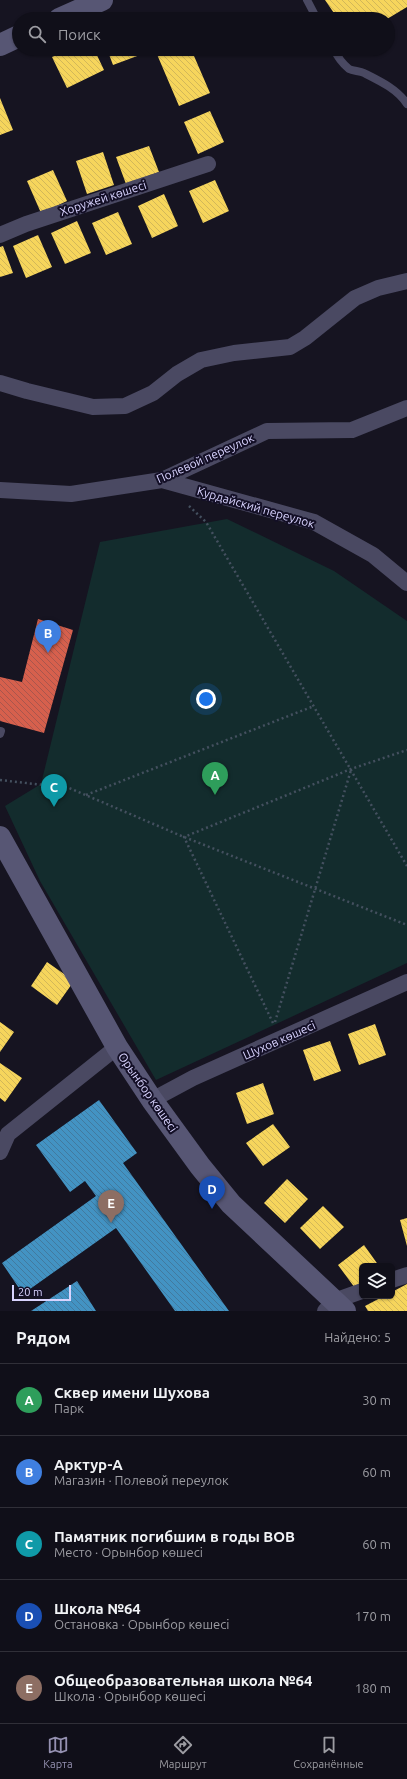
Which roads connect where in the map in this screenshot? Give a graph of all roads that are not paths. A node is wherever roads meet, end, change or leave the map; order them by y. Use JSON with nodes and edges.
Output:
{"nodes":[{"id":1,"x":102,"y":0,"type":"edge"},
{"id":2,"x":307,"y":0,"type":"edge"},
{"id":3,"x":75,"y":12,"type":"edge"},
{"id":4,"x":314,"y":12,"type":"edge"},
{"id":5,"x":12,"y":39,"type":"edge"},
{"id":6,"x":0,"y":45,"type":"edge"},
{"id":7,"x":337,"y":56,"type":"edge"},
{"id":8,"x":407,"y":104,"type":"edge"},
{"id":9,"x":208,"y":164,"type":"dead end"},
{"id":10,"x":0,"y":235,"type":"edge"},
{"id":11,"x":407,"y":281,"type":"edge"},
{"id":12,"x":0,"y":383,"type":"edge"},
{"id":13,"x":407,"y":408,"type":"edge"},
{"id":14,"x":162,"y":480,"type":"junction"},
{"id":15,"x":0,"y":490,"type":"edge"},
{"id":16,"x":407,"y":583,"type":"edge"},
{"id":17,"x":0,"y":837,"type":"edge"},
{"id":18,"x":407,"y":982,"type":"edge"},
{"id":19,"x":118,"y":1047,"type":"junction"},
{"id":20,"x":152,"y":1100,"type":"junction"},
{"id":21,"x":0,"y":1152,"type":"edge"},
{"id":22,"x":407,"y":1275,"type":"edge"},
{"id":23,"x":395,"y":1279,"type":"edge"},
{"id":24,"x":359,"y":1293,"type":"edge"},
{"id":25,"x":335,"y":1308,"type":"edge"}],
"edges":[{"from":1,"to":3,"type":"main road"},
{"from":2,"to":4,"type":"lane"},
{"from":5,"to":6,"type":"main road"},
{"from":7,"to":8,"type":"lane"},
{"from":9,"to":10,"type":"street","name":"Хоружей көшесі"},
{"from":11,"to":12,"type":"street"},
{"from":13,"to":14,"type":"street","name":"Полевой переулок"},
{"from":14,"to":15,"type":"street","name":"Полевой переулок"},
{"from":14,"to":16,"type":"street","name":"Курдайский переулок"},
{"from":17,"to":19,"type":"main road","name":"Орынбор көшесі"},
{"from":18,"to":20,"type":"street","name":"Шухов көшесі"},
{"from":19,"to":20,"type":"main road","name":"Орынбор көшесі"},
{"from":19,"to":21,"type":"street"},
{"from":20,"to":25,"type":"main road","name":"Орынбор көшесі"},
{"from":22,"to":23,"type":"street"},
{"from":24,"to":25,"type":"street"}]}
